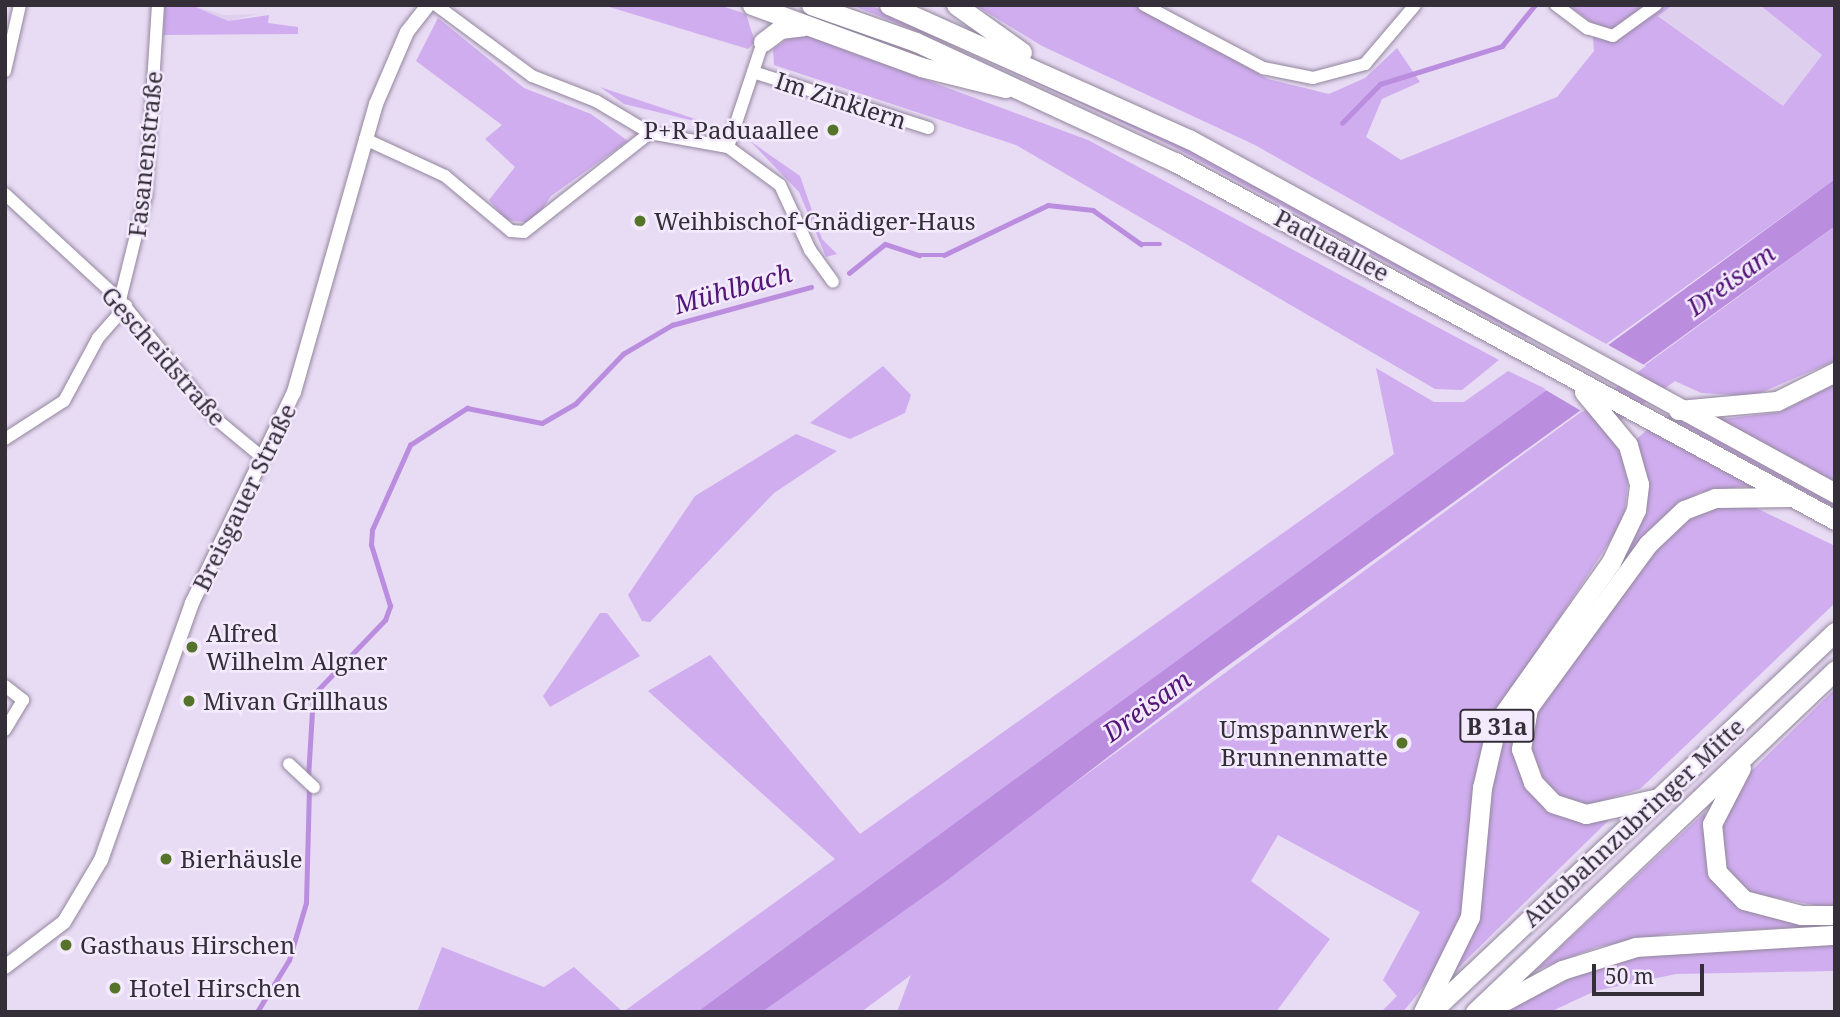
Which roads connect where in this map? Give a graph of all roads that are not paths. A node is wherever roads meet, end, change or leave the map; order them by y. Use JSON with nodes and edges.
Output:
{"nodes":[{"id":1,"x":20,"y":5,"type":"edge"},
{"id":2,"x":158,"y":5,"type":"edge"},
{"id":3,"x":415,"y":5,"type":"edge"},
{"id":4,"x":428,"y":5,"type":"edge"},
{"id":5,"x":436,"y":5,"type":"edge"},
{"id":6,"x":747,"y":5,"type":"edge"},
{"id":7,"x":752,"y":5,"type":"edge"},
{"id":8,"x":811,"y":5,"type":"edge"},
{"id":9,"x":889,"y":5,"type":"edge"},
{"id":10,"x":956,"y":5,"type":"edge"},
{"id":11,"x":1144,"y":5,"type":"edge"},
{"id":12,"x":1415,"y":5,"type":"edge"},
{"id":13,"x":1556,"y":5,"type":"edge"},
{"id":14,"x":1656,"y":5,"type":"edge"},
{"id":15,"x":808,"y":25,"type":"junction"},
{"id":16,"x":407,"y":32,"type":"junction"},
{"id":17,"x":763,"y":43,"type":"junction"},
{"id":18,"x":5,"y":71,"type":"edge"},
{"id":19,"x":753,"y":72,"type":"junction"},
{"id":20,"x":1057,"y":76,"type":"junction"},
{"id":21,"x":1034,"y":93,"type":"junction"},
{"id":22,"x":928,"y":128,"type":"dead end"},
{"id":23,"x":650,"y":133,"type":"junction"},
{"id":24,"x":365,"y":139,"type":"junction"},
{"id":25,"x":728,"y":147,"type":"junction"},
{"id":26,"x":5,"y":194,"type":"edge"},
{"id":27,"x":833,"y":282,"type":"dead end"},
{"id":28,"x":123,"y":303,"type":"junction"},
{"id":29,"x":1835,"y":372,"type":"edge"},
{"id":30,"x":1576,"y":383,"type":"junction"},
{"id":31,"x":1677,"y":410,"type":"junction"},
{"id":32,"x":5,"y":439,"type":"edge"},
{"id":33,"x":262,"y":458,"type":"junction"},
{"id":34,"x":1835,"y":493,"type":"edge"},
{"id":35,"x":1792,"y":497,"type":"junction"},
{"id":36,"x":1835,"y":520,"type":"edge"},
{"id":37,"x":1835,"y":632,"type":"edge"},
{"id":38,"x":1835,"y":670,"type":"edge"},
{"id":39,"x":5,"y":686,"type":"edge"},
{"id":40,"x":5,"y":730,"type":"edge"},
{"id":41,"x":1751,"y":750,"type":"junction"},
{"id":42,"x":289,"y":764,"type":"dead end"},
{"id":43,"x":314,"y":787,"type":"dead end"},
{"id":44,"x":1654,"y":799,"type":"junction"},
{"id":45,"x":1835,"y":915,"type":"edge"},
{"id":46,"x":1835,"y":935,"type":"edge"},
{"id":47,"x":5,"y":967,"type":"edge"},
{"id":48,"x":1423,"y":1012,"type":"edge"},
{"id":49,"x":1431,"y":1012,"type":"edge"},
{"id":50,"x":1475,"y":1012,"type":"edge"},
{"id":51,"x":1484,"y":1012,"type":"edge"}],
"edges":[{"from":1,"to":18,"type":"street"},
{"from":2,"to":28,"type":"street","name":"Fasanenstraße"},
{"from":3,"to":16,"type":"street","name":"Breisgauer Straße"},
{"from":4,"to":16,"type":"street","name":"Breisgauer Straße"},
{"from":5,"to":23,"type":"street"},
{"from":6,"to":17,"type":"highway"},
{"from":7,"to":15,"type":"highway"},
{"from":8,"to":21,"type":"highway","name":"Paduaallee"},
{"from":9,"to":20,"type":"highway","name":"Paduaallee"},
{"from":10,"to":20,"type":"highway"},
{"from":11,"to":12,"type":"street"},
{"from":13,"to":14,"type":"street"},
{"from":15,"to":17,"type":"highway"},
{"from":15,"to":21,"type":"highway"},
{"from":16,"to":24,"type":"street","name":"Breisgauer Straße"},
{"from":17,"to":19,"type":"street"},
{"from":19,"to":22,"type":"street","name":"Im Zinklern"},
{"from":19,"to":25,"type":"street"},
{"from":20,"to":31,"type":"highway","name":"Paduaallee"},
{"from":21,"to":30,"type":"highway","name":"Paduaallee"},
{"from":23,"to":24,"type":"street"},
{"from":23,"to":25,"type":"street"},
{"from":24,"to":33,"type":"street","name":"Breisgauer Straße"},
{"from":25,"to":27,"type":"street"},
{"from":26,"to":28,"type":"street","name":"Gescheidstraße"},
{"from":28,"to":32,"type":"street","name":"Fasanenstraße"},
{"from":28,"to":33,"type":"street","name":"Gescheidstraße"},
{"from":29,"to":31,"type":"highway"},
{"from":30,"to":35,"type":"highway","name":"Paduaallee"},
{"from":30,"to":48,"type":"highway","number":"B 31a"},
{"from":31,"to":34,"type":"highway","name":"Paduaallee"},
{"from":33,"to":47,"type":"street","name":"Breisgauer Straße"},
{"from":35,"to":36,"type":"highway","name":"Paduaallee"},
{"from":35,"to":44,"type":"highway"},
{"from":37,"to":44,"type":"highway","name":"Autobahnzubringer Mitte"},
{"from":38,"to":41,"type":"highway","name":"Autobahnzubringer Mitte"},
{"from":39,"to":40,"type":"street"},
{"from":41,"to":45,"type":"highway"},
{"from":41,"to":50,"type":"highway","name":"Autobahnzubringer Mitte"},
{"from":42,"to":43,"type":"street"},
{"from":44,"to":49,"type":"highway","name":"Autobahnzubringer Mitte"},
{"from":46,"to":51,"type":"highway"}]}
